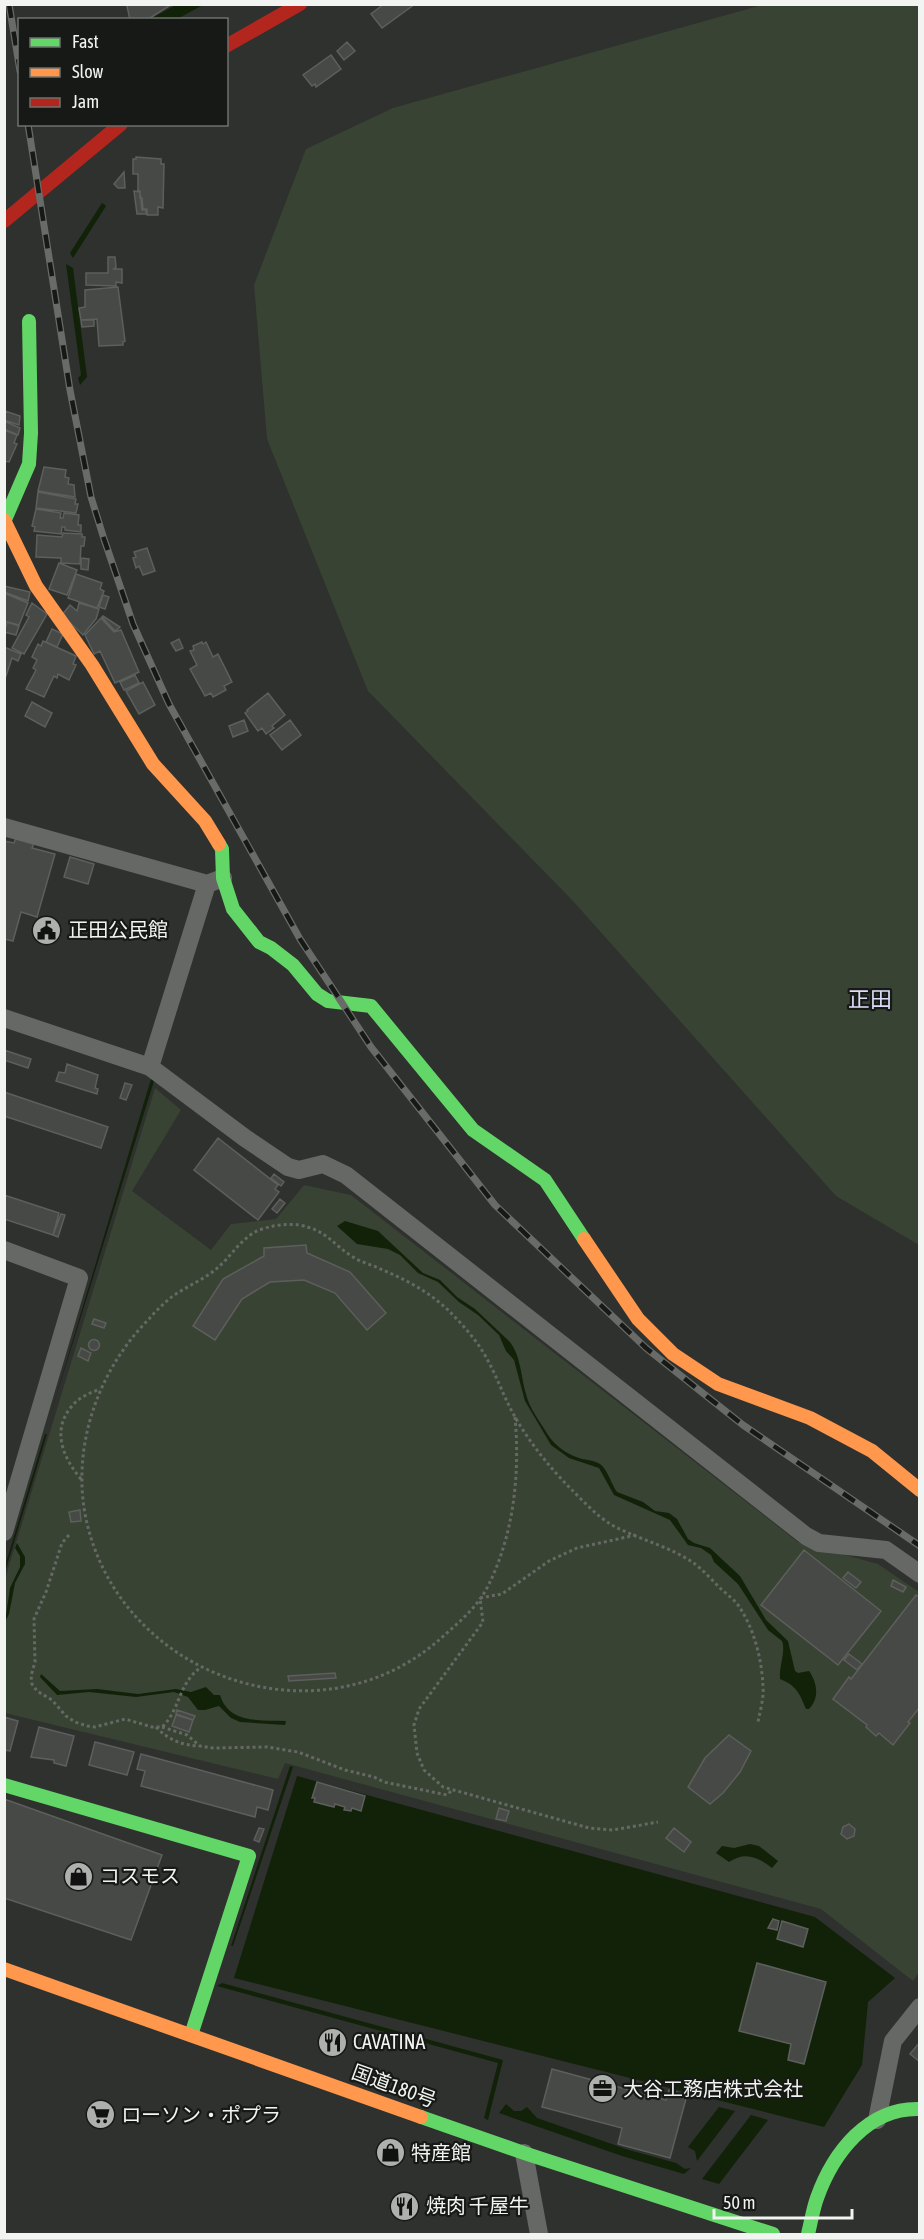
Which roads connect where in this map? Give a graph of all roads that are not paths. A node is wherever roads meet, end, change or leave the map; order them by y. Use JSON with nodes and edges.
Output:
{"nodes":[{"id":1,"x":300,"y":4,"type":"edge"},
{"id":2,"x":228,"y":45,"type":"edge"},
{"id":3,"x":119,"y":126,"type":"edge"},
{"id":4,"x":4,"y":222,"type":"edge"},
{"id":5,"x":29,"y":321,"type":"dead end"},
{"id":6,"x":5,"y":521,"type":"edge"},
{"id":7,"x":4,"y":827,"type":"edge"},
{"id":8,"x":215,"y":881,"type":"junction"},
{"id":9,"x":4,"y":1018,"type":"edge"},
{"id":10,"x":150,"y":1067,"type":"junction"},
{"id":11,"x":4,"y":1250,"type":"edge"},
{"id":12,"x":920,"y":1490,"type":"edge"},
{"id":13,"x":4,"y":1532,"type":"edge"},
{"id":14,"x":920,"y":1574,"type":"edge"},
{"id":15,"x":4,"y":1785,"type":"edge"},
{"id":16,"x":4,"y":1969,"type":"edge"},
{"id":17,"x":920,"y":2007,"type":"edge"},
{"id":18,"x":191,"y":2035,"type":"junction"},
{"id":19,"x":920,"y":2109,"type":"edge"},
{"id":20,"x":877,"y":2120,"type":"junction"},
{"id":21,"x":524,"y":2153,"type":"junction"},
{"id":22,"x":539,"y":2235,"type":"edge"},
{"id":23,"x":773,"y":2235,"type":"edge"},
{"id":24,"x":808,"y":2235,"type":"edge"}],
"edges":[{"from":1,"to":2,"type":"main road"},
{"from":3,"to":4,"type":"main road"},
{"from":5,"to":6,"type":"main road"},
{"from":6,"to":8,"type":"main road"},
{"from":7,"to":8,"type":"street"},
{"from":8,"to":10,"type":"street"},
{"from":8,"to":12,"type":"main road"},
{"from":9,"to":10,"type":"street"},
{"from":10,"to":14,"type":"street"},
{"from":11,"to":13,"type":"street"},
{"from":15,"to":18,"type":"main road"},
{"from":16,"to":18,"type":"main road","name":"国道180号"},
{"from":17,"to":20,"type":"street"},
{"from":18,"to":21,"type":"main road","name":"国道180号"},
{"from":19,"to":20,"type":"main road"},
{"from":20,"to":24,"type":"main road"},
{"from":21,"to":22,"type":"street"},
{"from":21,"to":23,"type":"main road","name":"国道180号"}]}
